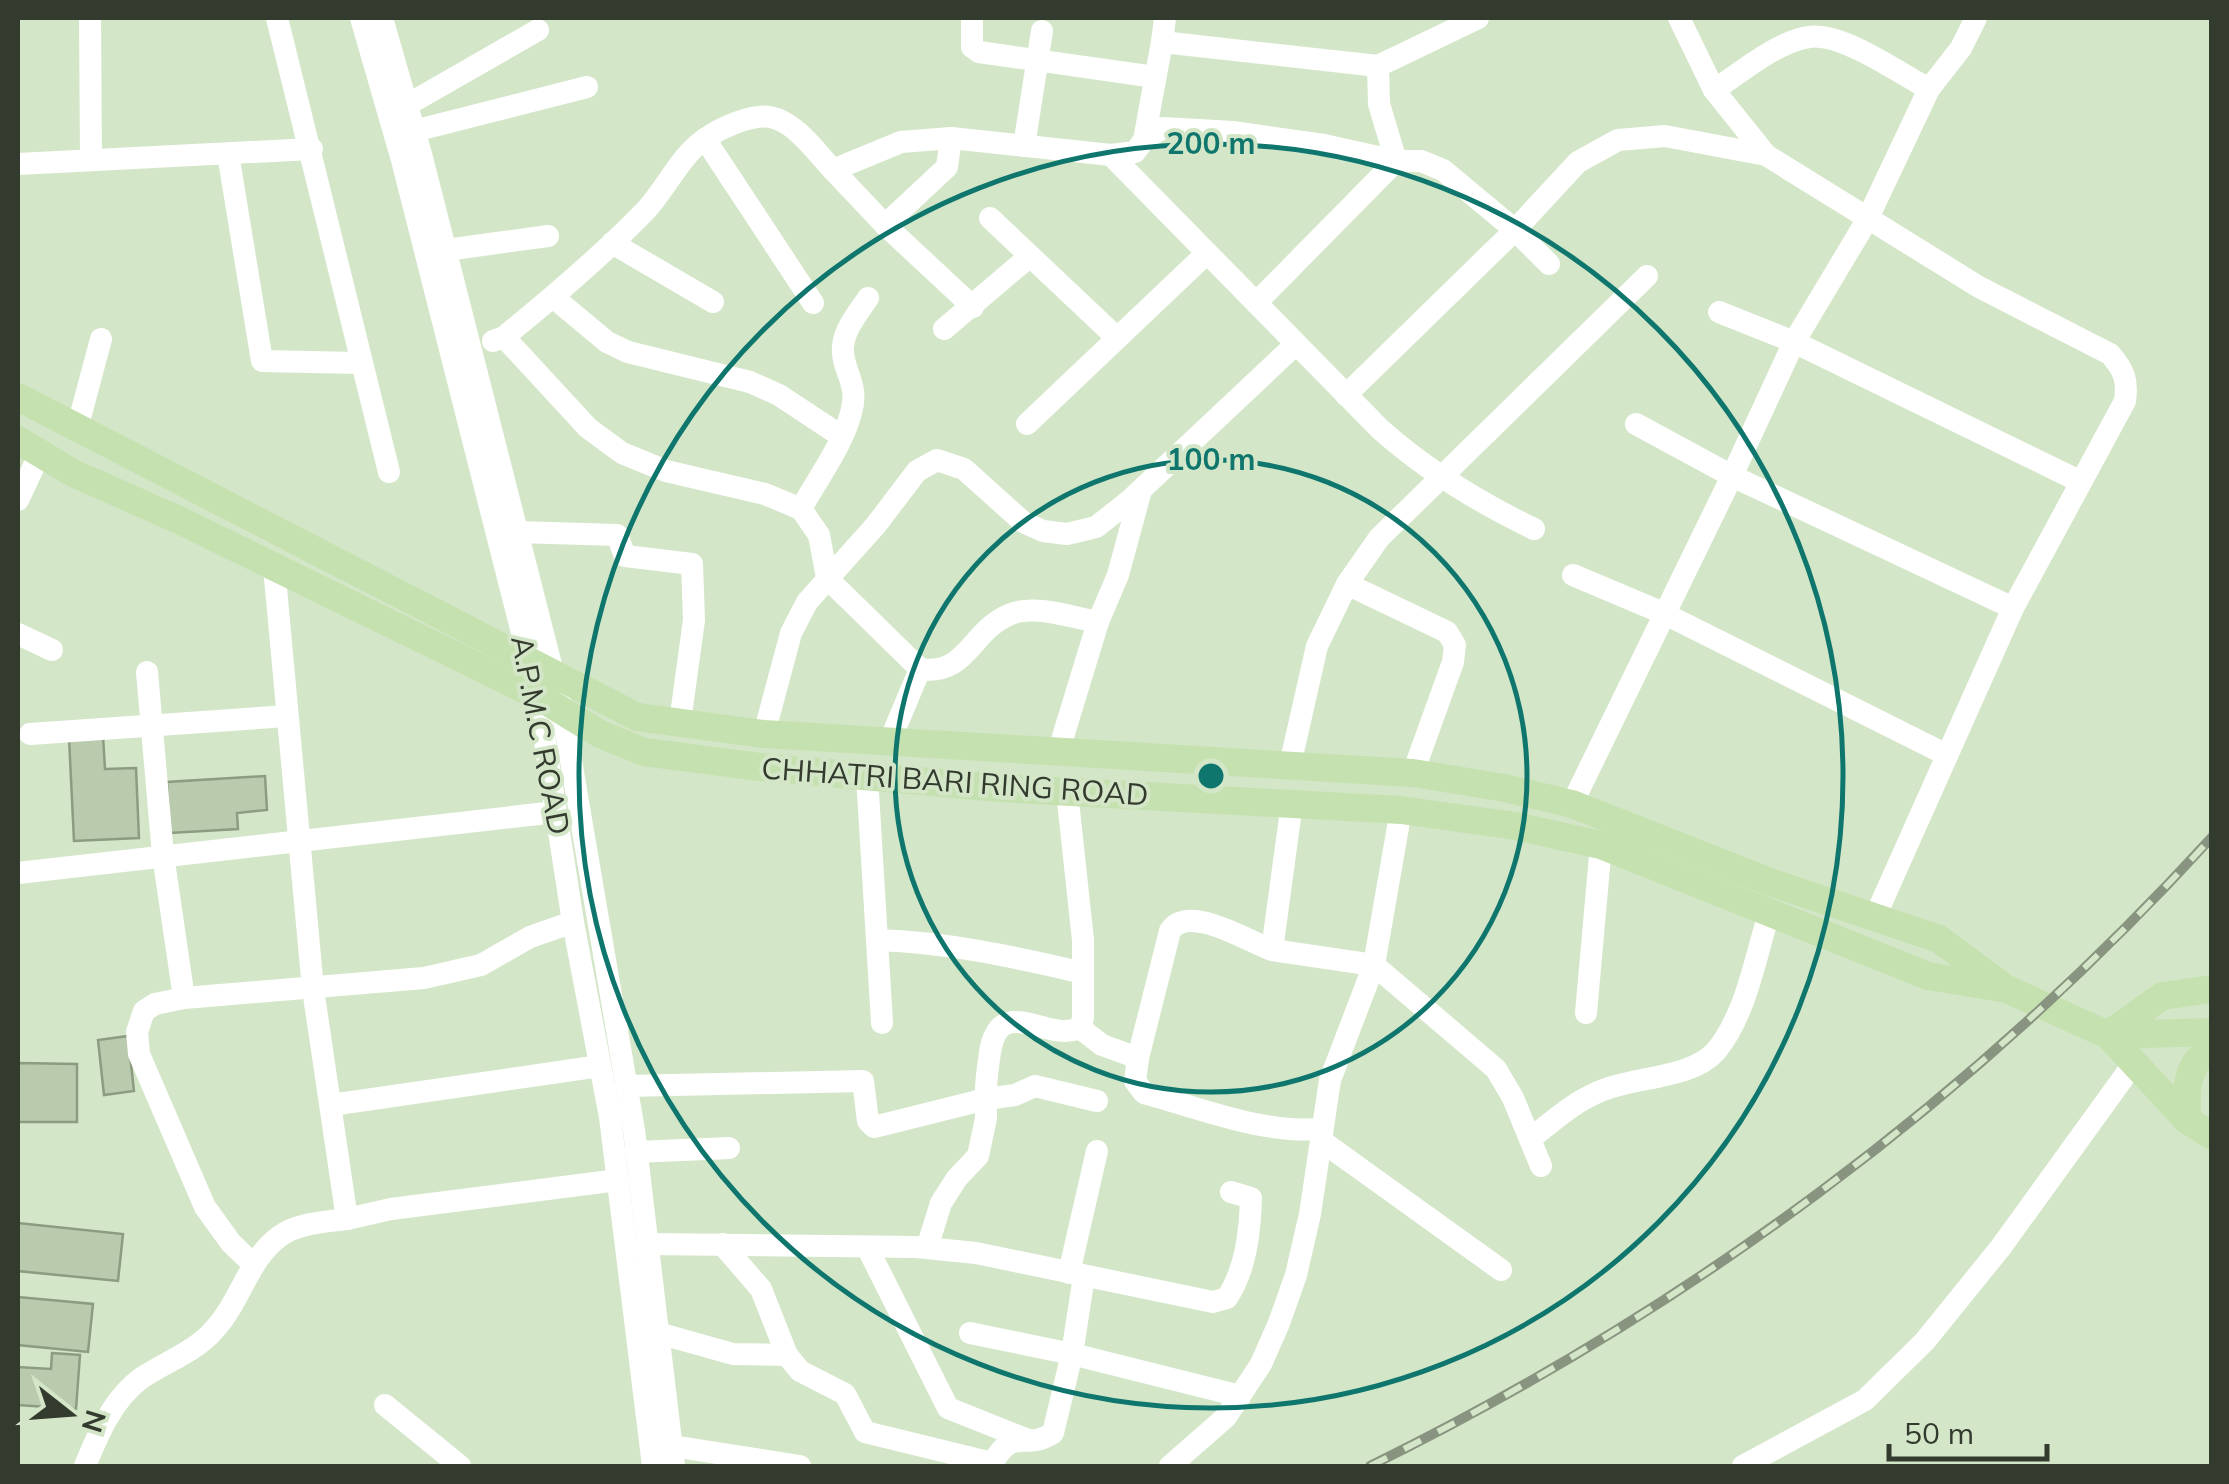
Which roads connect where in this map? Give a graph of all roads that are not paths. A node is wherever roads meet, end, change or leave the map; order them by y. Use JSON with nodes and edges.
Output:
{"nodes":[{"id":1,"x":90,"y":18,"type":"edge"},
{"id":2,"x":277,"y":18,"type":"edge"},
{"id":3,"x":361,"y":18,"type":"edge"},
{"id":4,"x":382,"y":18,"type":"edge"},
{"id":5,"x":972,"y":18,"type":"edge"},
{"id":6,"x":1165,"y":18,"type":"edge"},
{"id":7,"x":1478,"y":18,"type":"edge"},
{"id":8,"x":1680,"y":18,"type":"edge"},
{"id":9,"x":1976,"y":18,"type":"edge"},
{"id":10,"x":538,"y":30,"type":"dead end"},
{"id":11,"x":1042,"y":31,"type":"dead end"},
{"id":12,"x":1162,"y":42,"type":"junction"},
{"id":13,"x":1038,"y":62,"type":"junction"},
{"id":14,"x":1378,"y":66,"type":"junction"},
{"id":15,"x":1155,"y":77,"type":"junction"},
{"id":16,"x":587,"y":87,"type":"dead end"},
{"id":17,"x":1929,"y":89,"type":"junction"},
{"id":18,"x":1714,"y":90,"type":"junction"},
{"id":19,"x":407,"y":106,"type":"junction"},
{"id":20,"x":414,"y":131,"type":"junction"},
{"id":21,"x":706,"y":138,"type":"junction"},
{"id":22,"x":952,"y":138,"type":"junction"},
{"id":23,"x":1144,"y":140,"type":"junction"},
{"id":24,"x":1024,"y":146,"type":"junction"},
{"id":25,"x":312,"y":149,"type":"junction"},
{"id":26,"x":228,"y":154,"type":"junction"},
{"id":27,"x":1111,"y":155,"type":"junction"},
{"id":28,"x":1766,"y":155,"type":"junction"},
{"id":29,"x":91,"y":160,"type":"junction"},
{"id":30,"x":1396,"y":161,"type":"junction"},
{"id":31,"x":18,"y":164,"type":"edge"},
{"id":32,"x":834,"y":170,"type":"junction"},
{"id":33,"x":990,"y":218,"type":"dead end"},
{"id":34,"x":1866,"y":220,"type":"junction"},
{"id":35,"x":884,"y":225,"type":"junction"},
{"id":36,"x":1515,"y":230,"type":"junction"},
{"id":37,"x":548,"y":236,"type":"dead end"},
{"id":38,"x":612,"y":243,"type":"junction"},
{"id":39,"x":446,"y":250,"type":"junction"},
{"id":40,"x":1207,"y":253,"type":"junction"},
{"id":41,"x":1030,"y":256,"type":"junction"},
{"id":42,"x":1549,"y":264,"type":"dead end"},
{"id":43,"x":1648,"y":276,"type":"dead end"},
{"id":44,"x":553,"y":297,"type":"junction"},
{"id":45,"x":868,"y":298,"type":"dead end"},
{"id":46,"x":713,"y":302,"type":"dead end"},
{"id":47,"x":1256,"y":303,"type":"junction"},
{"id":48,"x":812,"y":304,"type":"dead end"},
{"id":49,"x":973,"y":308,"type":"junction"},
{"id":50,"x":1720,"y":312,"type":"dead end"},
{"id":51,"x":944,"y":328,"type":"dead end"},
{"id":52,"x":504,"y":337,"type":"junction"},
{"id":53,"x":1116,"y":338,"type":"junction"},
{"id":54,"x":100,"y":339,"type":"dead end"},
{"id":55,"x":1794,"y":342,"type":"junction"},
{"id":56,"x":1296,"y":344,"type":"junction"},
{"id":57,"x":471,"y":349,"type":"junction"},
{"id":58,"x":360,"y":362,"type":"junction"},
{"id":59,"x":1346,"y":395,"type":"junction"},
{"id":60,"x":18,"y":397,"type":"edge"},
{"id":61,"x":1026,"y":424,"type":"dead end"},
{"id":62,"x":1636,"y":424,"type":"dead end"},
{"id":63,"x":77,"y":429,"type":"junction"},
{"id":64,"x":841,"y":436,"type":"junction"},
{"id":65,"x":29,"y":446,"type":"edge"},
{"id":66,"x":389,"y":472,"type":"dead end"},
{"id":67,"x":1441,"y":475,"type":"junction"},
{"id":68,"x":1732,"y":476,"type":"junction"},
{"id":69,"x":2081,"y":482,"type":"junction"},
{"id":70,"x":1140,"y":490,"type":"junction"},
{"id":71,"x":18,"y":500,"type":"edge"},
{"id":72,"x":800,"y":509,"type":"junction"},
{"id":73,"x":1534,"y":529,"type":"dead end"},
{"id":74,"x":518,"y":532,"type":"junction"},
{"id":75,"x":274,"y":567,"type":"junction"},
{"id":76,"x":1573,"y":575,"type":"dead end"},
{"id":77,"x":827,"y":578,"type":"junction"},
{"id":78,"x":1347,"y":584,"type":"junction"},
{"id":79,"x":2013,"y":608,"type":"junction"},
{"id":80,"x":1663,"y":613,"type":"junction"},
{"id":81,"x":1098,"y":622,"type":"junction"},
{"id":82,"x":18,"y":634,"type":"edge"},
{"id":83,"x":52,"y":650,"type":"dead end"},
{"id":84,"x":920,"y":669,"type":"junction"},
{"id":85,"x":147,"y":672,"type":"dead end"},
{"id":86,"x":546,"y":686,"type":"junction"},
{"id":87,"x":288,"y":716,"type":"junction"},
{"id":88,"x":680,"y":722,"type":"junction"},
{"id":89,"x":151,"y":726,"type":"junction"},
{"id":90,"x":30,"y":734,"type":"dead end"},
{"id":91,"x":764,"y":734,"type":"junction"},
{"id":92,"x":889,"y":743,"type":"junction"},
{"id":93,"x":1058,"y":754,"type":"junction"},
{"id":94,"x":1947,"y":755,"type":"junction"},
{"id":95,"x":1290,"y":765,"type":"junction"},
{"id":96,"x":1413,"y":773,"type":"junction"},
{"id":97,"x":867,"y":776,"type":"junction"},
{"id":98,"x":1068,"y":792,"type":"junction"},
{"id":99,"x":1292,"y":804,"type":"junction"},
{"id":100,"x":1572,"y":804,"type":"junction"},
{"id":101,"x":1400,"y":810,"type":"junction"},
{"id":102,"x":556,"y":812,"type":"junction"},
{"id":103,"x":298,"y":840,"type":"junction"},
{"id":104,"x":1601,"y":845,"type":"junction"},
{"id":105,"x":163,"y":855,"type":"junction"},
{"id":106,"x":18,"y":873,"type":"edge"},
{"id":107,"x":1769,"y":914,"type":"junction"},
{"id":108,"x":1874,"y":917,"type":"junction"},
{"id":109,"x":573,"y":922,"type":"junction"},
{"id":110,"x":877,"y":940,"type":"junction"},
{"id":111,"x":1272,"y":950,"type":"junction"},
{"id":112,"x":1374,"y":965,"type":"junction"},
{"id":113,"x":1084,"y":972,"type":"junction"},
{"id":114,"x":313,"y":988,"type":"junction"},
{"id":115,"x":2007,"y":989,"type":"junction"},
{"id":116,"x":2212,"y":989,"type":"edge"},
{"id":117,"x":184,"y":998,"type":"junction"},
{"id":118,"x":1586,"y":1014,"type":"dead end"},
{"id":119,"x":882,"y":1023,"type":"dead end"},
{"id":120,"x":1080,"y":1028,"type":"junction"},
{"id":121,"x":2212,"y":1032,"type":"edge"},
{"id":122,"x":2108,"y":1036,"type":"junction"},
{"id":123,"x":2212,"y":1048,"type":"edge"},
{"id":124,"x":1138,"y":1058,"type":"junction"},
{"id":125,"x":2134,"y":1063,"type":"junction"},
{"id":126,"x":600,"y":1066,"type":"junction"},
{"id":127,"x":626,"y":1086,"type":"junction"},
{"id":128,"x":986,"y":1099,"type":"junction"},
{"id":129,"x":1096,"y":1100,"type":"dead end"},
{"id":130,"x":331,"y":1106,"type":"junction"},
{"id":131,"x":2186,"y":1120,"type":"junction"},
{"id":132,"x":1322,"y":1135,"type":"junction"},
{"id":133,"x":2212,"y":1136,"type":"edge"},
{"id":134,"x":1530,"y":1138,"type":"junction"},
{"id":135,"x":729,"y":1148,"type":"dead end"},
{"id":136,"x":1097,"y":1151,"type":"dead end"},
{"id":137,"x":636,"y":1152,"type":"junction"},
{"id":138,"x":1542,"y":1166,"type":"dead end"},
{"id":139,"x":618,"y":1180,"type":"junction"},
{"id":140,"x":1231,"y":1192,"type":"dead end"},
{"id":141,"x":347,"y":1218,"type":"junction"},
{"id":142,"x":647,"y":1244,"type":"junction"},
{"id":143,"x":722,"y":1244,"type":"junction"},
{"id":144,"x":868,"y":1247,"type":"junction"},
{"id":145,"x":927,"y":1248,"type":"junction"},
{"id":146,"x":253,"y":1264,"type":"junction"},
{"id":147,"x":1501,"y":1270,"type":"dead end"},
{"id":148,"x":1077,"y":1274,"type":"junction"},
{"id":149,"x":970,"y":1333,"type":"dead end"},
{"id":150,"x":658,"y":1334,"type":"junction"},
{"id":151,"x":1072,"y":1354,"type":"junction"},
{"id":152,"x":787,"y":1355,"type":"junction"},
{"id":153,"x":1240,"y":1396,"type":"junction"},
{"id":154,"x":385,"y":1405,"type":"dead end"},
{"id":155,"x":1028,"y":1440,"type":"junction"},
{"id":156,"x":673,"y":1456,"type":"edge"},
{"id":157,"x":991,"y":1465,"type":"edge"},
{"id":158,"x":85,"y":1466,"type":"edge"},
{"id":159,"x":460,"y":1466,"type":"edge"},
{"id":160,"x":654,"y":1466,"type":"edge"},
{"id":161,"x":800,"y":1466,"type":"edge"},
{"id":162,"x":1170,"y":1466,"type":"edge"},
{"id":163,"x":1743,"y":1466,"type":"edge"}],
"edges":[{"from":1,"to":29,"type":"street"},
{"from":2,"to":25,"type":"street"},
{"from":3,"to":86,"type":"street","name":"A.P.M.C ROAD"},
{"from":4,"to":19,"type":"street","name":"A.P.M.C ROAD"},
{"from":5,"to":13,"type":"street"},
{"from":6,"to":12,"type":"street"},
{"from":7,"to":14,"type":"street"},
{"from":8,"to":18,"type":"street"},
{"from":9,"to":17,"type":"street"},
{"from":10,"to":19,"type":"street"},
{"from":11,"to":13,"type":"street"},
{"from":12,"to":14,"type":"street"},
{"from":12,"to":15,"type":"street"},
{"from":13,"to":15,"type":"street"},
{"from":13,"to":24,"type":"street"},
{"from":14,"to":30,"type":"street"},
{"from":15,"to":23,"type":"street"},
{"from":16,"to":20,"type":"street"},
{"from":17,"to":18,"type":"street"},
{"from":17,"to":34,"type":"street"},
{"from":18,"to":28,"type":"street"},
{"from":19,"to":20,"type":"street","name":"A.P.M.C ROAD"},
{"from":20,"to":39,"type":"street","name":"A.P.M.C ROAD"},
{"from":21,"to":32,"type":"street"},
{"from":21,"to":38,"type":"street"},
{"from":21,"to":48,"type":"street"},
{"from":22,"to":24,"type":"street"},
{"from":22,"to":32,"type":"street"},
{"from":22,"to":35,"type":"street"},
{"from":23,"to":27,"type":"street"},
{"from":23,"to":30,"type":"street"},
{"from":24,"to":27,"type":"street"},
{"from":25,"to":26,"type":"street"},
{"from":25,"to":58,"type":"street"},
{"from":26,"to":29,"type":"street"},
{"from":26,"to":58,"type":"street"},
{"from":27,"to":40,"type":"street"},
{"from":28,"to":34,"type":"street"},
{"from":28,"to":36,"type":"street"},
{"from":29,"to":31,"type":"street"},
{"from":30,"to":36,"type":"street"},
{"from":30,"to":47,"type":"street"},
{"from":32,"to":35,"type":"street"},
{"from":33,"to":41,"type":"street"},
{"from":34,"to":55,"type":"street"},
{"from":34,"to":69,"type":"street"},
{"from":35,"to":49,"type":"street"},
{"from":36,"to":42,"type":"street"},
{"from":36,"to":59,"type":"street"},
{"from":37,"to":39,"type":"street"},
{"from":38,"to":44,"type":"street"},
{"from":38,"to":46,"type":"street"},
{"from":39,"to":57,"type":"street","name":"A.P.M.C ROAD"},
{"from":40,"to":47,"type":"street"},
{"from":40,"to":53,"type":"street"},
{"from":41,"to":49,"type":"street"},
{"from":41,"to":53,"type":"street"},
{"from":43,"to":67,"type":"street"},
{"from":44,"to":52,"type":"street"},
{"from":44,"to":64,"type":"street"},
{"from":45,"to":64,"type":"street"},
{"from":47,"to":56,"type":"street"},
{"from":49,"to":51,"type":"street"},
{"from":50,"to":55,"type":"street"},
{"from":52,"to":57,"type":"street"},
{"from":52,"to":72,"type":"street"},
{"from":53,"to":61,"type":"street"},
{"from":54,"to":63,"type":"street"},
{"from":55,"to":68,"type":"street"},
{"from":55,"to":69,"type":"street"},
{"from":56,"to":59,"type":"street"},
{"from":56,"to":70,"type":"street"},
{"from":57,"to":74,"type":"street","name":"A.P.M.C ROAD"},
{"from":58,"to":66,"type":"street"},
{"from":59,"to":67,"type":"street"},
{"from":60,"to":63,"type":"main road"},
{"from":62,"to":68,"type":"street"},
{"from":63,"to":86,"type":"main road"},
{"from":64,"to":72,"type":"street"},
{"from":65,"to":71,"type":"street"},
{"from":65,"to":75,"type":"main road","name":"CHHATRI BARI RING ROAD"},
{"from":67,"to":73,"type":"street"},
{"from":67,"to":78,"type":"street"},
{"from":68,"to":79,"type":"street"},
{"from":68,"to":80,"type":"street"},
{"from":69,"to":79,"type":"street"},
{"from":70,"to":77,"type":"street"},
{"from":70,"to":81,"type":"street"},
{"from":72,"to":77,"type":"street"},
{"from":74,"to":86,"type":"street","name":"A.P.M.C ROAD"},
{"from":74,"to":88,"type":"street"},
{"from":75,"to":86,"type":"main road","name":"CHHATRI BARI RING ROAD"},
{"from":75,"to":87,"type":"street"},
{"from":76,"to":80,"type":"street"},
{"from":77,"to":84,"type":"street"},
{"from":77,"to":91,"type":"street"},
{"from":78,"to":95,"type":"street"},
{"from":78,"to":96,"type":"street"},
{"from":79,"to":94,"type":"street"},
{"from":80,"to":94,"type":"street"},
{"from":80,"to":100,"type":"street"},
{"from":81,"to":84,"type":"street"},
{"from":81,"to":93,"type":"street"},
{"from":82,"to":83,"type":"street"},
{"from":84,"to":92,"type":"street"},
{"from":85,"to":89,"type":"street"},
{"from":86,"to":88,"type":"main road"},
{"from":86,"to":97,"type":"main road","name":"CHHATRI BARI RING ROAD"},
{"from":86,"to":102,"type":"street","name":"A.P.M.C ROAD"},
{"from":86,"to":127,"type":"street","name":"A.P.M.C ROAD"},
{"from":87,"to":89,"type":"street"},
{"from":87,"to":103,"type":"street"},
{"from":88,"to":91,"type":"main road"},
{"from":89,"to":90,"type":"street"},
{"from":89,"to":105,"type":"street"},
{"from":91,"to":92,"type":"main road"},
{"from":92,"to":93,"type":"main road"},
{"from":93,"to":95,"type":"main road"},
{"from":94,"to":108,"type":"street"},
{"from":95,"to":96,"type":"main road"},
{"from":96,"to":100,"type":"main road"},
{"from":97,"to":98,"type":"main road","name":"CHHATRI BARI RING ROAD"},
{"from":97,"to":110,"type":"street"},
{"from":98,"to":99,"type":"main road","name":"CHHATRI BARI RING ROAD"},
{"from":98,"to":113,"type":"street"},
{"from":99,"to":101,"type":"main road","name":"CHHATRI BARI RING ROAD"},
{"from":99,"to":111,"type":"street"},
{"from":100,"to":108,"type":"main road"},
{"from":101,"to":104,"type":"main road","name":"CHHATRI BARI RING ROAD"},
{"from":101,"to":112,"type":"street"},
{"from":102,"to":103,"type":"street"},
{"from":102,"to":109,"type":"street","name":"A.P.M.C ROAD"},
{"from":103,"to":105,"type":"street"},
{"from":103,"to":114,"type":"street"},
{"from":104,"to":107,"type":"main road","name":"CHHATRI BARI RING ROAD"},
{"from":104,"to":118,"type":"street"},
{"from":105,"to":106,"type":"street"},
{"from":105,"to":117,"type":"street"},
{"from":107,"to":115,"type":"main road","name":"CHHATRI BARI RING ROAD"},
{"from":107,"to":134,"type":"street"},
{"from":108,"to":115,"type":"main road"},
{"from":109,"to":114,"type":"street"},
{"from":109,"to":126,"type":"street","name":"A.P.M.C ROAD"},
{"from":110,"to":113,"type":"street"},
{"from":110,"to":119,"type":"street"},
{"from":111,"to":112,"type":"street"},
{"from":111,"to":124,"type":"street"},
{"from":112,"to":132,"type":"street"},
{"from":112,"to":134,"type":"street"},
{"from":113,"to":120,"type":"street"},
{"from":114,"to":117,"type":"street"},
{"from":114,"to":130,"type":"street"},
{"from":115,"to":122,"type":"main road","name":"CHHATRI BARI RING ROAD"},
{"from":116,"to":122,"type":"main road"},
{"from":117,"to":146,"type":"street"},
{"from":120,"to":124,"type":"street"},
{"from":120,"to":128,"type":"street"},
{"from":121,"to":122,"type":"main road"},
{"from":122,"to":125,"type":"main road"},
{"from":123,"to":131,"type":"main road"},
{"from":124,"to":132,"type":"street"},
{"from":125,"to":131,"type":"main road"},
{"from":125,"to":163,"type":"street"},
{"from":126,"to":130,"type":"street"},
{"from":126,"to":139,"type":"street","name":"A.P.M.C ROAD"},
{"from":127,"to":128,"type":"street"},
{"from":127,"to":137,"type":"street","name":"A.P.M.C ROAD"},
{"from":128,"to":129,"type":"street"},
{"from":128,"to":145,"type":"street"},
{"from":130,"to":141,"type":"street"},
{"from":131,"to":133,"type":"main road"},
{"from":132,"to":147,"type":"street"},
{"from":132,"to":153,"type":"street"},
{"from":134,"to":138,"type":"street"},
{"from":135,"to":137,"type":"street"},
{"from":136,"to":148,"type":"street"},
{"from":137,"to":142,"type":"street","name":"A.P.M.C ROAD"},
{"from":139,"to":141,"type":"street"},
{"from":139,"to":160,"type":"street","name":"A.P.M.C ROAD"},
{"from":140,"to":148,"type":"street"},
{"from":141,"to":146,"type":"street"},
{"from":142,"to":143,"type":"street"},
{"from":142,"to":150,"type":"street","name":"A.P.M.C ROAD"},
{"from":143,"to":144,"type":"street"},
{"from":143,"to":152,"type":"street"},
{"from":144,"to":145,"type":"street"},
{"from":144,"to":155,"type":"street"},
{"from":145,"to":148,"type":"street"},
{"from":146,"to":158,"type":"street"},
{"from":148,"to":151,"type":"street"},
{"from":149,"to":151,"type":"street"},
{"from":150,"to":152,"type":"street"},
{"from":150,"to":156,"type":"street","name":"A.P.M.C ROAD"},
{"from":151,"to":153,"type":"street"},
{"from":151,"to":155,"type":"street"},
{"from":152,"to":157,"type":"street"},
{"from":153,"to":162,"type":"street"},
{"from":154,"to":159,"type":"street"},
{"from":155,"to":157,"type":"street"},
{"from":156,"to":161,"type":"street"}]}
